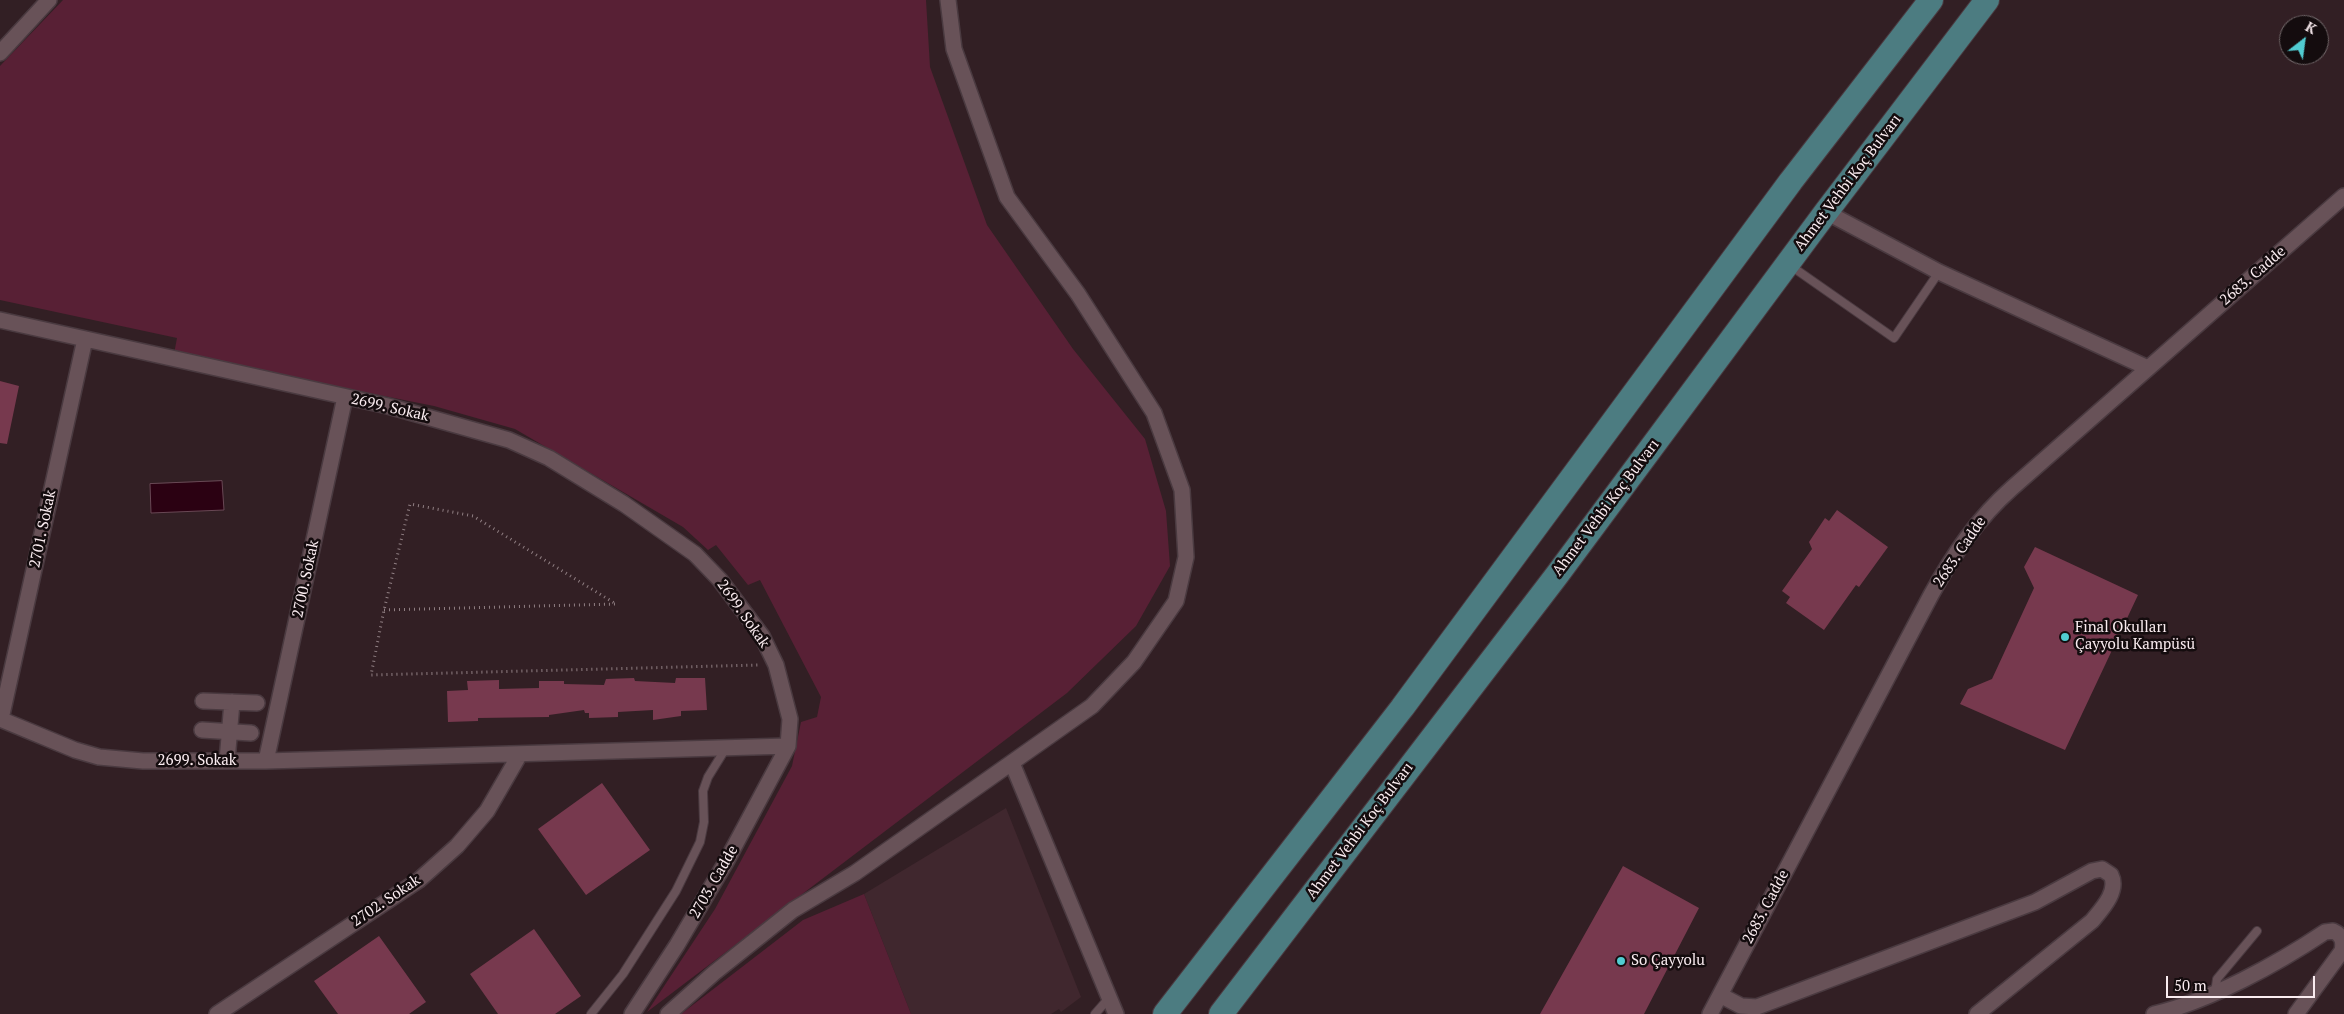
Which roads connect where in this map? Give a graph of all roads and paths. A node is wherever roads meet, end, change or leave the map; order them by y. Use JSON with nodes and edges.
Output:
{"nodes":[{"id":1,"x":49,"y":0,"type":"edge"},
{"id":2,"x":948,"y":0,"type":"edge"},
{"id":3,"x":1931,"y":0,"type":"edge"},
{"id":4,"x":1987,"y":0,"type":"edge"},
{"id":5,"x":0,"y":53,"type":"edge"},
{"id":6,"x":2344,"y":196,"type":"edge"},
{"id":7,"x":1826,"y":212,"type":"junction"},
{"id":8,"x":1788,"y":263,"type":"junction"},
{"id":9,"x":1939,"y":272,"type":"junction"},
{"id":10,"x":0,"y":320,"type":"edge"},
{"id":11,"x":85,"y":339,"type":"junction"},
{"id":12,"x":2148,"y":368,"type":"junction"},
{"id":13,"x":345,"y":397,"type":"junction"},
{"id":14,"x":384,"y":610,"type":"junction"},
{"id":15,"x":776,"y":664,"type":"junction"},
{"id":16,"x":203,"y":701,"type":"dead end"},
{"id":17,"x":232,"y":702,"type":"junction"},
{"id":18,"x":257,"y":703,"type":"dead end"},
{"id":19,"x":0,"y":719,"type":"edge"},
{"id":20,"x":202,"y":730,"type":"dead end"},
{"id":21,"x":230,"y":732,"type":"junction"},
{"id":22,"x":251,"y":733,"type":"dead end"},
{"id":23,"x":788,"y":746,"type":"junction"},
{"id":24,"x":726,"y":748,"type":"junction"},
{"id":25,"x":520,"y":754,"type":"junction"},
{"id":26,"x":227,"y":761,"type":"junction"},
{"id":27,"x":266,"y":761,"type":"junction"},
{"id":28,"x":1012,"y":763,"type":"junction"},
{"id":29,"x":2257,"y":931,"type":"dead end"},
{"id":30,"x":2215,"y":993,"type":"junction"},
{"id":31,"x":1720,"y":995,"type":"junction"},
{"id":32,"x":1109,"y":998,"type":"junction"},
{"id":33,"x":217,"y":1014,"type":"edge"},
{"id":34,"x":591,"y":1014,"type":"edge"},
{"id":35,"x":632,"y":1014,"type":"edge"},
{"id":36,"x":668,"y":1014,"type":"edge"},
{"id":37,"x":1094,"y":1014,"type":"edge"},
{"id":38,"x":1116,"y":1014,"type":"edge"},
{"id":39,"x":1165,"y":1014,"type":"edge"},
{"id":40,"x":1221,"y":1014,"type":"edge"},
{"id":41,"x":1710,"y":1014,"type":"edge"},
{"id":42,"x":1977,"y":1014,"type":"edge"},
{"id":43,"x":2154,"y":1014,"type":"edge"},
{"id":44,"x":2296,"y":1014,"type":"edge"}],
"edges":[{"from":1,"to":5,"type":"street"},
{"from":2,"to":28,"type":"street"},
{"from":3,"to":39,"type":"main road"},
{"from":4,"to":7,"type":"main road","name":"Ahmet Vehbi Koç Bulvarı"},
{"from":6,"to":12,"type":"street","name":"2683. Cadde"},
{"from":7,"to":8,"type":"main road","name":"Ahmet Vehbi Koç Bulvarı"},
{"from":7,"to":9,"type":"street"},
{"from":8,"to":9,"type":"lane"},
{"from":8,"to":40,"type":"main road","name":"Ahmet Vehbi Koç Bulvarı"},
{"from":9,"to":12,"type":"street"},
{"from":10,"to":11,"type":"street","name":"2699. Sokak"},
{"from":11,"to":13,"type":"street","name":"2699. Sokak"},
{"from":11,"to":19,"type":"street","name":"2701. Sokak"},
{"from":12,"to":31,"type":"street","name":"2683. Cadde"},
{"from":13,"to":15,"type":"street","name":"2699. Sokak"},
{"from":13,"to":27,"type":"street","name":"2700. Sokak"},
{"from":14,"to":14,"type":"path"},
{"from":14,"to":15,"type":"path"},
{"from":15,"to":23,"type":"street","name":"2699. Sokak"},
{"from":16,"to":17,"type":"street"},
{"from":17,"to":18,"type":"street"},
{"from":17,"to":21,"type":"street"},
{"from":19,"to":26,"type":"street","name":"2699. Sokak"},
{"from":20,"to":21,"type":"street"},
{"from":21,"to":22,"type":"street"},
{"from":21,"to":26,"type":"street"},
{"from":23,"to":24,"type":"street","name":"2699. Sokak"},
{"from":23,"to":35,"type":"street","name":"2703. Cadde"},
{"from":24,"to":25,"type":"street","name":"2699. Sokak"},
{"from":24,"to":34,"type":"lane"},
{"from":25,"to":27,"type":"street","name":"2699. Sokak"},
{"from":25,"to":33,"type":"street","name":"2702. Sokak"},
{"from":26,"to":27,"type":"street","name":"2699. Sokak"},
{"from":28,"to":32,"type":"street"},
{"from":28,"to":36,"type":"street"},
{"from":29,"to":30,"type":"lane"},
{"from":30,"to":43,"type":"street"},
{"from":30,"to":44,"type":"street"},
{"from":31,"to":41,"type":"street","name":"2683. Cadde"},
{"from":31,"to":42,"type":"street"},
{"from":32,"to":37,"type":"lane"},
{"from":32,"to":38,"type":"street"}]}
